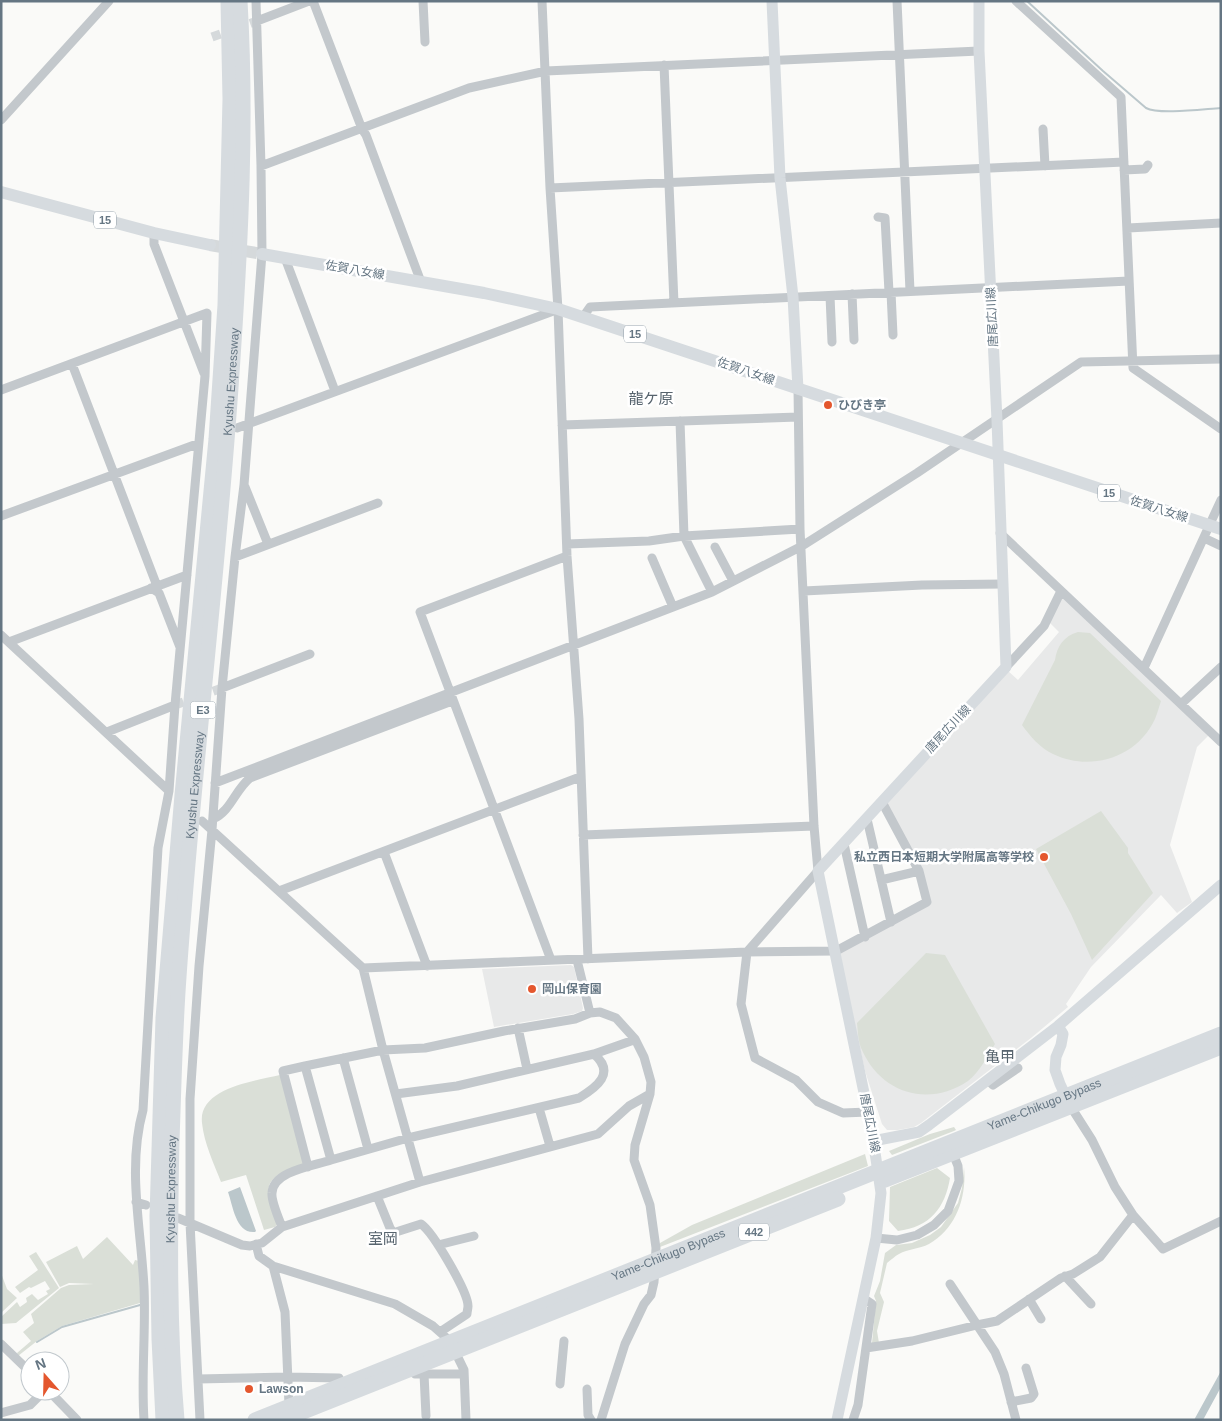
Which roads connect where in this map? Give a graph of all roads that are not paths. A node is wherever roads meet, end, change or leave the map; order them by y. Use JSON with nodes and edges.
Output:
{"nodes":[{"id":1,"x":110,"y":1,"type":"edge"},
{"id":2,"x":228,"y":1,"type":"edge"},
{"id":3,"x":240,"y":1,"type":"edge"},
{"id":4,"x":256,"y":1,"type":"edge"},
{"id":5,"x":311,"y":1,"type":"edge"},
{"id":6,"x":424,"y":1,"type":"edge"},
{"id":7,"x":542,"y":1,"type":"edge"},
{"id":8,"x":772,"y":1,"type":"edge"},
{"id":9,"x":897,"y":1,"type":"edge"},
{"id":10,"x":979,"y":1,"type":"edge"},
{"id":11,"x":1016,"y":1,"type":"edge"},
{"id":12,"x":257,"y":21,"type":"junction"},
{"id":13,"x":425,"y":42,"type":"dead end"},
{"id":14,"x":978,"y":51,"type":"junction"},
{"id":15,"x":899,"y":55,"type":"junction"},
{"id":16,"x":775,"y":61,"type":"junction"},
{"id":17,"x":664,"y":65,"type":"junction"},
{"id":18,"x":546,"y":71,"type":"junction"},
{"id":19,"x":1,"y":120,"type":"edge"},
{"id":20,"x":362,"y":129,"type":"junction"},
{"id":21,"x":1043,"y":129,"type":"dead end"},
{"id":22,"x":1148,"y":165,"type":"dead end"},
{"id":23,"x":261,"y":166,"type":"junction"},
{"id":24,"x":1045,"y":166,"type":"junction"},
{"id":25,"x":1124,"y":166,"type":"junction"},
{"id":26,"x":984,"y":168,"type":"junction"},
{"id":27,"x":904,"y":172,"type":"junction"},
{"id":28,"x":780,"y":178,"type":"junction"},
{"id":29,"x":669,"y":183,"type":"junction"},
{"id":30,"x":550,"y":188,"type":"junction"},
{"id":31,"x":1,"y":192,"type":"edge"},
{"id":32,"x":878,"y":218,"type":"dead end"},
{"id":33,"x":1221,"y":223,"type":"edge"},
{"id":34,"x":1128,"y":228,"type":"junction"},
{"id":35,"x":154,"y":233,"type":"junction"},
{"id":36,"x":210,"y":245,"type":"tunnel mouth"},
{"id":37,"x":262,"y":254,"type":"junction"},
{"id":38,"x":285,"y":258,"type":"junction"},
{"id":39,"x":1129,"y":281,"type":"junction"},
{"id":40,"x":421,"y":282,"type":"junction"},
{"id":41,"x":990,"y":288,"type":"junction"},
{"id":42,"x":890,"y":292,"type":"junction"},
{"id":43,"x":910,"y":292,"type":"junction"},
{"id":44,"x":852,"y":294,"type":"junction"},
{"id":45,"x":830,"y":296,"type":"junction"},
{"id":46,"x":793,"y":298,"type":"junction"},
{"id":47,"x":674,"y":303,"type":"junction"},
{"id":48,"x":558,"y":308,"type":"junction"},
{"id":49,"x":582,"y":317,"type":"junction"},
{"id":50,"x":182,"y":322,"type":"junction"},
{"id":51,"x":893,"y":335,"type":"dead end"},
{"id":52,"x":854,"y":340,"type":"dead end"},
{"id":53,"x":832,"y":342,"type":"dead end"},
{"id":54,"x":1221,"y":359,"type":"edge"},
{"id":55,"x":1132,"y":360,"type":"junction"},
{"id":56,"x":72,"y":364,"type":"junction"},
{"id":57,"x":204,"y":376,"type":"junction"},
{"id":58,"x":798,"y":389,"type":"junction"},
{"id":59,"x":1,"y":390,"type":"edge"},
{"id":60,"x":335,"y":391,"type":"junction"},
{"id":61,"x":798,"y":417,"type":"junction"},
{"id":62,"x":997,"y":420,"type":"junction"},
{"id":63,"x":680,"y":421,"type":"junction"},
{"id":64,"x":248,"y":424,"type":"junction"},
{"id":65,"x":562,"y":425,"type":"junction"},
{"id":66,"x":237,"y":428,"type":"dead end"},
{"id":67,"x":1221,"y":428,"type":"edge"},
{"id":68,"x":201,"y":441,"type":"junction"},
{"id":69,"x":962,"y":443,"type":"junction"},
{"id":70,"x":998,"y":455,"type":"junction"},
{"id":71,"x":114,"y":475,"type":"junction"},
{"id":72,"x":244,"y":485,"type":"junction"},
{"id":73,"x":1221,"y":500,"type":"edge"},
{"id":74,"x":378,"y":503,"type":"dead end"},
{"id":75,"x":1,"y":516,"type":"edge"},
{"id":76,"x":1215,"y":527,"type":"edge"},
{"id":77,"x":800,"y":529,"type":"junction"},
{"id":78,"x":1000,"y":533,"type":"junction"},
{"id":79,"x":684,"y":536,"type":"junction"},
{"id":80,"x":1204,"y":538,"type":"junction"},
{"id":81,"x":268,"y":544,"type":"junction"},
{"id":82,"x":567,"y":544,"type":"junction"},
{"id":83,"x":802,"y":546,"type":"junction"},
{"id":84,"x":1221,"y":546,"type":"edge"},
{"id":85,"x":716,"y":547,"type":"dead end"},
{"id":86,"x":567,"y":556,"type":"junction"},
{"id":87,"x":235,"y":557,"type":"junction"},
{"id":88,"x":652,"y":558,"type":"dead end"},
{"id":89,"x":187,"y":575,"type":"junction"},
{"id":90,"x":733,"y":581,"type":"junction"},
{"id":91,"x":1003,"y":584,"type":"junction"},
{"id":92,"x":154,"y":587,"type":"junction"},
{"id":93,"x":804,"y":591,"type":"junction"},
{"id":94,"x":1061,"y":591,"type":"junction"},
{"id":95,"x":712,"y":592,"type":"junction"},
{"id":96,"x":673,"y":607,"type":"junction"},
{"id":97,"x":1,"y":635,"type":"edge"},
{"id":98,"x":9,"y":642,"type":"junction"},
{"id":99,"x":573,"y":646,"type":"junction"},
{"id":100,"x":181,"y":650,"type":"junction"},
{"id":101,"x":310,"y":654,"type":"dead end"},
{"id":102,"x":1006,"y":667,"type":"junction"},
{"id":103,"x":1221,"y":667,"type":"edge"},
{"id":104,"x":1144,"y":668,"type":"junction"},
{"id":105,"x":222,"y":688,"type":"junction"},
{"id":106,"x":451,"y":697,"type":"junction"},
{"id":107,"x":1181,"y":704,"type":"junction"},
{"id":108,"x":175,"y":705,"type":"junction"},
{"id":109,"x":106,"y":732,"type":"junction"},
{"id":110,"x":1221,"y":742,"type":"edge"},
{"id":111,"x":580,"y":777,"type":"junction"},
{"id":112,"x":215,"y":783,"type":"junction"},
{"id":113,"x":169,"y":791,"type":"junction"},
{"id":114,"x":882,"y":802,"type":"junction"},
{"id":115,"x":494,"y":810,"type":"junction"},
{"id":116,"x":867,"y":819,"type":"junction"},
{"id":117,"x":213,"y":820,"type":"junction"},
{"id":118,"x":202,"y":821,"type":"dead end"},
{"id":119,"x":814,"y":826,"type":"junction"},
{"id":120,"x":212,"y":830,"type":"junction"},
{"id":121,"x":583,"y":836,"type":"junction"},
{"id":122,"x":844,"y":844,"type":"junction"},
{"id":123,"x":384,"y":852,"type":"junction"},
{"id":124,"x":818,"y":871,"type":"junction"},
{"id":125,"x":919,"y":871,"type":"junction"},
{"id":126,"x":881,"y":880,"type":"junction"},
{"id":127,"x":1221,"y":885,"type":"edge"},
{"id":128,"x":278,"y":891,"type":"junction"},
{"id":129,"x":891,"y":922,"type":"junction"},
{"id":130,"x":865,"y":937,"type":"junction"},
{"id":131,"x":836,"y":951,"type":"junction"},
{"id":132,"x":747,"y":952,"type":"junction"},
{"id":133,"x":588,"y":959,"type":"junction"},
{"id":134,"x":550,"y":960,"type":"junction"},
{"id":135,"x":577,"y":960,"type":"junction"},
{"id":136,"x":427,"y":966,"type":"junction"},
{"id":137,"x":363,"y":968,"type":"junction"},
{"id":138,"x":590,"y":1013,"type":"junction"},
{"id":139,"x":1058,"y":1026,"type":"junction"},
{"id":140,"x":518,"y":1028,"type":"junction"},
{"id":141,"x":1221,"y":1034,"type":"edge"},
{"id":142,"x":631,"y":1040,"type":"dead end"},
{"id":143,"x":1221,"y":1047,"type":"edge"},
{"id":144,"x":383,"y":1050,"type":"junction"},
{"id":145,"x":594,"y":1054,"type":"junction"},
{"id":146,"x":343,"y":1058,"type":"junction"},
{"id":147,"x":305,"y":1066,"type":"junction"},
{"id":148,"x":1018,"y":1068,"type":"dead end"},
{"id":149,"x":527,"y":1069,"type":"junction"},
{"id":150,"x":988,"y":1080,"type":"junction"},
{"id":151,"x":396,"y":1094,"type":"junction"},
{"id":152,"x":650,"y":1094,"type":"junction"},
{"id":153,"x":1068,"y":1101,"type":"junction"},
{"id":154,"x":540,"y":1108,"type":"junction"},
{"id":155,"x":868,"y":1112,"type":"junction"},
{"id":156,"x":408,"y":1138,"type":"junction"},
{"id":157,"x":873,"y":1141,"type":"junction"},
{"id":158,"x":550,"y":1146,"type":"junction"},
{"id":159,"x":951,"y":1148,"type":"junction"},
{"id":160,"x":368,"y":1149,"type":"junction"},
{"id":161,"x":331,"y":1160,"type":"junction"},
{"id":162,"x":308,"y":1167,"type":"junction"},
{"id":163,"x":420,"y":1182,"type":"junction"},
{"id":164,"x":377,"y":1196,"type":"junction"},
{"id":165,"x":136,"y":1202,"type":"junction"},
{"id":166,"x":146,"y":1206,"type":"dead end"},
{"id":167,"x":1133,"y":1215,"type":"junction"},
{"id":168,"x":178,"y":1218,"type":"dead end"},
{"id":169,"x":1221,"y":1221,"type":"edge"},
{"id":170,"x":190,"y":1223,"type":"junction"},
{"id":171,"x":282,"y":1227,"type":"junction"},
{"id":172,"x":474,"y":1236,"type":"dead end"},
{"id":173,"x":876,"y":1238,"type":"junction"},
{"id":174,"x":256,"y":1244,"type":"junction"},
{"id":175,"x":438,"y":1244,"type":"junction"},
{"id":176,"x":273,"y":1266,"type":"junction"},
{"id":177,"x":1065,"y":1276,"type":"junction"},
{"id":178,"x":950,"y":1284,"type":"dead end"},
{"id":179,"x":863,"y":1298,"type":"junction"},
{"id":180,"x":1029,"y":1299,"type":"junction"},
{"id":181,"x":1091,"y":1304,"type":"dead end"},
{"id":182,"x":1041,"y":1319,"type":"dead end"},
{"id":183,"x":977,"y":1325,"type":"junction"},
{"id":184,"x":564,"y":1341,"type":"dead end"},
{"id":185,"x":448,"y":1342,"type":"junction"},
{"id":186,"x":1,"y":1344,"type":"edge"},
{"id":187,"x":866,"y":1348,"type":"junction"},
{"id":188,"x":20,"y":1362,"type":"edge"},
{"id":189,"x":1026,"y":1368,"type":"dead end"},
{"id":190,"x":414,"y":1373,"type":"dead end"},
{"id":191,"x":424,"y":1374,"type":"junction"},
{"id":192,"x":464,"y":1374,"type":"junction"},
{"id":193,"x":287,"y":1377,"type":"junction"},
{"id":194,"x":198,"y":1379,"type":"junction"},
{"id":195,"x":341,"y":1384,"type":"junction"},
{"id":196,"x":560,"y":1384,"type":"dead end"},
{"id":197,"x":587,"y":1389,"type":"dead end"},
{"id":198,"x":34,"y":1401,"type":"edge"},
{"id":199,"x":59,"y":1401,"type":"edge"},
{"id":200,"x":1011,"y":1402,"type":"junction"},
{"id":201,"x":1,"y":1413,"type":"edge"},
{"id":202,"x":287,"y":1416,"type":"edge"},
{"id":203,"x":426,"y":1416,"type":"dead end"},
{"id":204,"x":77,"y":1420,"type":"edge"},
{"id":205,"x":144,"y":1420,"type":"edge"},
{"id":206,"x":163,"y":1420,"type":"edge"},
{"id":207,"x":177,"y":1420,"type":"edge"},
{"id":208,"x":200,"y":1420,"type":"edge"},
{"id":209,"x":255,"y":1420,"type":"edge"},
{"id":210,"x":466,"y":1420,"type":"edge"},
{"id":211,"x":591,"y":1420,"type":"edge"},
{"id":212,"x":602,"y":1420,"type":"edge"},
{"id":213,"x":838,"y":1420,"type":"edge"},
{"id":214,"x":853,"y":1420,"type":"edge"},
{"id":215,"x":1016,"y":1420,"type":"edge"}],
"edges":[{"from":1,"to":19,"type":"street"},
{"from":2,"to":206,"type":"highway","name":"Kyushu Expressway","number":"E3"},
{"from":3,"to":207,"type":"highway","name":"Kyushu Expressway","number":"E3"},
{"from":4,"to":12,"type":"street"},
{"from":5,"to":12,"type":"street"},
{"from":5,"to":20,"type":"street"},
{"from":6,"to":13,"type":"street"},
{"from":7,"to":18,"type":"street"},
{"from":8,"to":16,"type":"main road"},
{"from":9,"to":15,"type":"street"},
{"from":10,"to":14,"type":"main road","name":"唐尾広川線"},
{"from":11,"to":25,"type":"street"},
{"from":12,"to":23,"type":"street"},
{"from":14,"to":15,"type":"street"},
{"from":14,"to":26,"type":"main road","name":"唐尾広川線"},
{"from":15,"to":16,"type":"street"},
{"from":15,"to":27,"type":"street"},
{"from":16,"to":17,"type":"street"},
{"from":16,"to":28,"type":"main road"},
{"from":17,"to":18,"type":"street"},
{"from":17,"to":29,"type":"street"},
{"from":18,"to":20,"type":"street"},
{"from":18,"to":30,"type":"street"},
{"from":20,"to":23,"type":"street"},
{"from":20,"to":40,"type":"street"},
{"from":21,"to":24,"type":"street"},
{"from":22,"to":25,"type":"street"},
{"from":23,"to":37,"type":"street"},
{"from":24,"to":25,"type":"street"},
{"from":24,"to":26,"type":"street"},
{"from":25,"to":34,"type":"street"},
{"from":26,"to":27,"type":"street"},
{"from":26,"to":41,"type":"main road","name":"唐尾広川線"},
{"from":27,"to":28,"type":"street"},
{"from":27,"to":43,"type":"street"},
{"from":28,"to":29,"type":"street"},
{"from":28,"to":46,"type":"main road"},
{"from":29,"to":30,"type":"street"},
{"from":29,"to":47,"type":"street"},
{"from":30,"to":48,"type":"street"},
{"from":31,"to":35,"type":"main road","number":"15"},
{"from":32,"to":42,"type":"street"},
{"from":33,"to":34,"type":"street"},
{"from":34,"to":39,"type":"street"},
{"from":35,"to":36,"type":"main road","number":"15"},
{"from":35,"to":50,"type":"street"},
{"from":37,"to":38,"type":"main road","name":"佐賀八女線","number":"15"},
{"from":37,"to":64,"type":"street"},
{"from":38,"to":40,"type":"main road","name":"佐賀八女線","number":"15"},
{"from":38,"to":60,"type":"street"},
{"from":39,"to":41,"type":"street"},
{"from":39,"to":55,"type":"street"},
{"from":40,"to":48,"type":"main road","name":"佐賀八女線","number":"15"},
{"from":41,"to":43,"type":"street"},
{"from":41,"to":62,"type":"main road","name":"唐尾広川線"},
{"from":42,"to":43,"type":"street"},
{"from":42,"to":44,"type":"street"},
{"from":42,"to":51,"type":"street"},
{"from":44,"to":45,"type":"street"},
{"from":44,"to":52,"type":"street"},
{"from":45,"to":46,"type":"street"},
{"from":45,"to":53,"type":"street"},
{"from":46,"to":47,"type":"street"},
{"from":46,"to":58,"type":"main road"},
{"from":47,"to":49,"type":"street"},
{"from":48,"to":49,"type":"main road","name":"佐賀八女線","number":"15"},
{"from":48,"to":60,"type":"street"},
{"from":48,"to":65,"type":"street"},
{"from":49,"to":58,"type":"main road","name":"佐賀八女線","number":"15"},
{"from":50,"to":56,"type":"street"},
{"from":50,"to":57,"type":"street"},
{"from":50,"to":57,"type":"street"},
{"from":54,"to":55,"type":"street"},
{"from":55,"to":62,"type":"street"},
{"from":55,"to":67,"type":"street"},
{"from":56,"to":59,"type":"street"},
{"from":56,"to":71,"type":"street"},
{"from":57,"to":68,"type":"street"},
{"from":58,"to":61,"type":"street"},
{"from":58,"to":69,"type":"main road","name":"佐賀八女線","number":"15"},
{"from":60,"to":64,"type":"street"},
{"from":61,"to":63,"type":"street"},
{"from":61,"to":77,"type":"street"},
{"from":62,"to":69,"type":"street"},
{"from":62,"to":70,"type":"main road","name":"唐尾広川線"},
{"from":63,"to":65,"type":"street"},
{"from":63,"to":79,"type":"street"},
{"from":64,"to":66,"type":"street"},
{"from":64,"to":72,"type":"street"},
{"from":65,"to":82,"type":"street"},
{"from":68,"to":71,"type":"street"},
{"from":68,"to":89,"type":"street"},
{"from":69,"to":70,"type":"main road","name":"佐賀八女線","number":"15"},
{"from":69,"to":83,"type":"street"},
{"from":70,"to":76,"type":"main road","name":"佐賀八女線","number":"15"},
{"from":70,"to":78,"type":"main road","name":"唐尾広川線"},
{"from":71,"to":75,"type":"street"},
{"from":71,"to":92,"type":"street"},
{"from":72,"to":81,"type":"street"},
{"from":72,"to":87,"type":"street"},
{"from":73,"to":76,"type":"street"},
{"from":74,"to":81,"type":"street"},
{"from":76,"to":80,"type":"street"},
{"from":77,"to":79,"type":"street"},
{"from":77,"to":83,"type":"street"},
{"from":78,"to":91,"type":"main road","name":"唐尾広川線"},
{"from":78,"to":94,"type":"street"},
{"from":79,"to":82,"type":"street"},
{"from":79,"to":95,"type":"street"},
{"from":80,"to":84,"type":"street"},
{"from":80,"to":104,"type":"street"},
{"from":81,"to":87,"type":"street"},
{"from":82,"to":86,"type":"street"},
{"from":83,"to":90,"type":"street"},
{"from":83,"to":93,"type":"street"},
{"from":85,"to":90,"type":"street"},
{"from":86,"to":99,"type":"street"},
{"from":86,"to":106,"type":"street"},
{"from":87,"to":105,"type":"street"},
{"from":88,"to":96,"type":"street"},
{"from":89,"to":92,"type":"street"},
{"from":89,"to":100,"type":"street"},
{"from":90,"to":95,"type":"street"},
{"from":91,"to":93,"type":"street"},
{"from":91,"to":102,"type":"main road","name":"唐尾広川線"},
{"from":92,"to":98,"type":"street"},
{"from":92,"to":100,"type":"street"},
{"from":93,"to":119,"type":"street"},
{"from":94,"to":102,"type":"street"},
{"from":94,"to":104,"type":"street"},
{"from":95,"to":96,"type":"street"},
{"from":96,"to":99,"type":"street"},
{"from":97,"to":98,"type":"street"},
{"from":98,"to":109,"type":"street"},
{"from":99,"to":106,"type":"street"},
{"from":99,"to":111,"type":"street"},
{"from":100,"to":108,"type":"street"},
{"from":101,"to":105,"type":"street"},
{"from":102,"to":114,"type":"main road","name":"唐尾広川線"},
{"from":103,"to":107,"type":"street"},
{"from":104,"to":107,"type":"street"},
{"from":105,"to":112,"type":"street"},
{"from":106,"to":112,"type":"street"},
{"from":106,"to":115,"type":"street"},
{"from":106,"to":117,"type":"street"},
{"from":107,"to":110,"type":"street"},
{"from":108,"to":109,"type":"street"},
{"from":108,"to":113,"type":"street"},
{"from":109,"to":113,"type":"street"},
{"from":111,"to":115,"type":"street"},
{"from":111,"to":121,"type":"street"},
{"from":112,"to":117,"type":"street"},
{"from":113,"to":165,"type":"street"},
{"from":114,"to":116,"type":"main road","name":"唐尾広川線"},
{"from":114,"to":125,"type":"street"},
{"from":115,"to":123,"type":"street"},
{"from":115,"to":134,"type":"street"},
{"from":116,"to":122,"type":"main road","name":"唐尾広川線"},
{"from":116,"to":126,"type":"street"},
{"from":117,"to":120,"type":"street"},
{"from":118,"to":120,"type":"street"},
{"from":119,"to":121,"type":"street"},
{"from":119,"to":124,"type":"street"},
{"from":120,"to":128,"type":"street"},
{"from":120,"to":170,"type":"street"},
{"from":121,"to":133,"type":"street"},
{"from":122,"to":124,"type":"main road","name":"唐尾広川線"},
{"from":122,"to":130,"type":"street"},
{"from":123,"to":128,"type":"street"},
{"from":123,"to":136,"type":"street"},
{"from":124,"to":131,"type":"main road","name":"唐尾広川線"},
{"from":124,"to":132,"type":"street"},
{"from":125,"to":126,"type":"street"},
{"from":125,"to":129,"type":"street"},
{"from":126,"to":129,"type":"street"},
{"from":127,"to":139,"type":"main road"},
{"from":128,"to":137,"type":"street"},
{"from":129,"to":130,"type":"street"},
{"from":130,"to":131,"type":"street"},
{"from":131,"to":132,"type":"street"},
{"from":131,"to":155,"type":"main road","name":"唐尾広川線"},
{"from":132,"to":133,"type":"street"},
{"from":132,"to":155,"type":"street"},
{"from":133,"to":135,"type":"street"},
{"from":134,"to":135,"type":"street"},
{"from":134,"to":136,"type":"street"},
{"from":135,"to":138,"type":"street"},
{"from":136,"to":137,"type":"street"},
{"from":137,"to":144,"type":"street"},
{"from":138,"to":140,"type":"street"},
{"from":138,"to":152,"type":"street"},
{"from":139,"to":150,"type":"main road"},
{"from":139,"to":153,"type":"main road"},
{"from":140,"to":144,"type":"street"},
{"from":140,"to":149,"type":"street"},
{"from":141,"to":153,"type":"highway","name":"Yame-Chikugo Bypass","number":"442"},
{"from":142,"to":145,"type":"street"},
{"from":143,"to":153,"type":"highway","name":"Yame-Chikugo Bypass","number":"442"},
{"from":144,"to":146,"type":"street"},
{"from":144,"to":151,"type":"street"},
{"from":145,"to":149,"type":"street"},
{"from":145,"to":154,"type":"street"},
{"from":146,"to":147,"type":"street"},
{"from":146,"to":160,"type":"street"},
{"from":147,"to":161,"type":"street"},
{"from":147,"to":162,"type":"street"},
{"from":148,"to":150,"type":"street"},
{"from":149,"to":151,"type":"street"},
{"from":150,"to":157,"type":"main road"},
{"from":151,"to":156,"type":"street"},
{"from":152,"to":158,"type":"street"},
{"from":152,"to":212,"type":"street"},
{"from":153,"to":159,"type":"highway","name":"Yame-Chikugo Bypass","number":"442"},
{"from":153,"to":167,"type":"street"},
{"from":154,"to":156,"type":"street"},
{"from":154,"to":158,"type":"street"},
{"from":155,"to":157,"type":"main road","name":"唐尾広川線"},
{"from":156,"to":160,"type":"street"},
{"from":156,"to":163,"type":"street"},
{"from":157,"to":173,"type":"main road","name":"唐尾広川線"},
{"from":158,"to":163,"type":"street"},
{"from":159,"to":173,"type":"street"},
{"from":159,"to":185,"type":"highway","name":"Yame-Chikugo Bypass","number":"442"},
{"from":160,"to":161,"type":"street"},
{"from":161,"to":162,"type":"street"},
{"from":162,"to":171,"type":"street"},
{"from":163,"to":164,"type":"street"},
{"from":164,"to":171,"type":"street"},
{"from":164,"to":175,"type":"street"},
{"from":165,"to":166,"type":"street"},
{"from":165,"to":205,"type":"street"},
{"from":167,"to":169,"type":"street"},
{"from":167,"to":177,"type":"street"},
{"from":168,"to":170,"type":"street"},
{"from":170,"to":174,"type":"street"},
{"from":170,"to":194,"type":"street"},
{"from":171,"to":174,"type":"street"},
{"from":172,"to":175,"type":"street"},
{"from":173,"to":179,"type":"main road","name":"唐尾広川線"},
{"from":174,"to":176,"type":"street"},
{"from":175,"to":185,"type":"street"},
{"from":176,"to":185,"type":"street"},
{"from":176,"to":193,"type":"street"},
{"from":177,"to":180,"type":"street"},
{"from":177,"to":181,"type":"street"},
{"from":178,"to":183,"type":"street"},
{"from":179,"to":187,"type":"street"},
{"from":179,"to":213,"type":"main road","name":"唐尾広川線"},
{"from":180,"to":182,"type":"street"},
{"from":180,"to":183,"type":"street"},
{"from":183,"to":187,"type":"street"},
{"from":183,"to":200,"type":"street"},
{"from":184,"to":196,"type":"street"},
{"from":185,"to":192,"type":"street"},
{"from":185,"to":195,"type":"highway","name":"Yame-Chikugo Bypass","number":"442"},
{"from":185,"to":202,"type":"highway","name":"Yame-Chikugo Bypass","number":"442"},
{"from":186,"to":188,"type":"street"},
{"from":187,"to":214,"type":"street"},
{"from":189,"to":200,"type":"street"},
{"from":190,"to":191,"type":"street"},
{"from":191,"to":192,"type":"street"},
{"from":191,"to":203,"type":"street"},
{"from":192,"to":210,"type":"street"},
{"from":193,"to":194,"type":"street"},
{"from":193,"to":195,"type":"street"},
{"from":193,"to":202,"type":"street"},
{"from":194,"to":208,"type":"street"},
{"from":195,"to":202,"type":"highway","name":"Yame-Chikugo Bypass","number":"442"},
{"from":197,"to":211,"type":"street"},
{"from":198,"to":201,"type":"street"},
{"from":199,"to":204,"type":"street"},
{"from":200,"to":215,"type":"street"},
{"from":202,"to":209,"type":"highway","name":"Yame-Chikugo Bypass","number":"442"}]}
